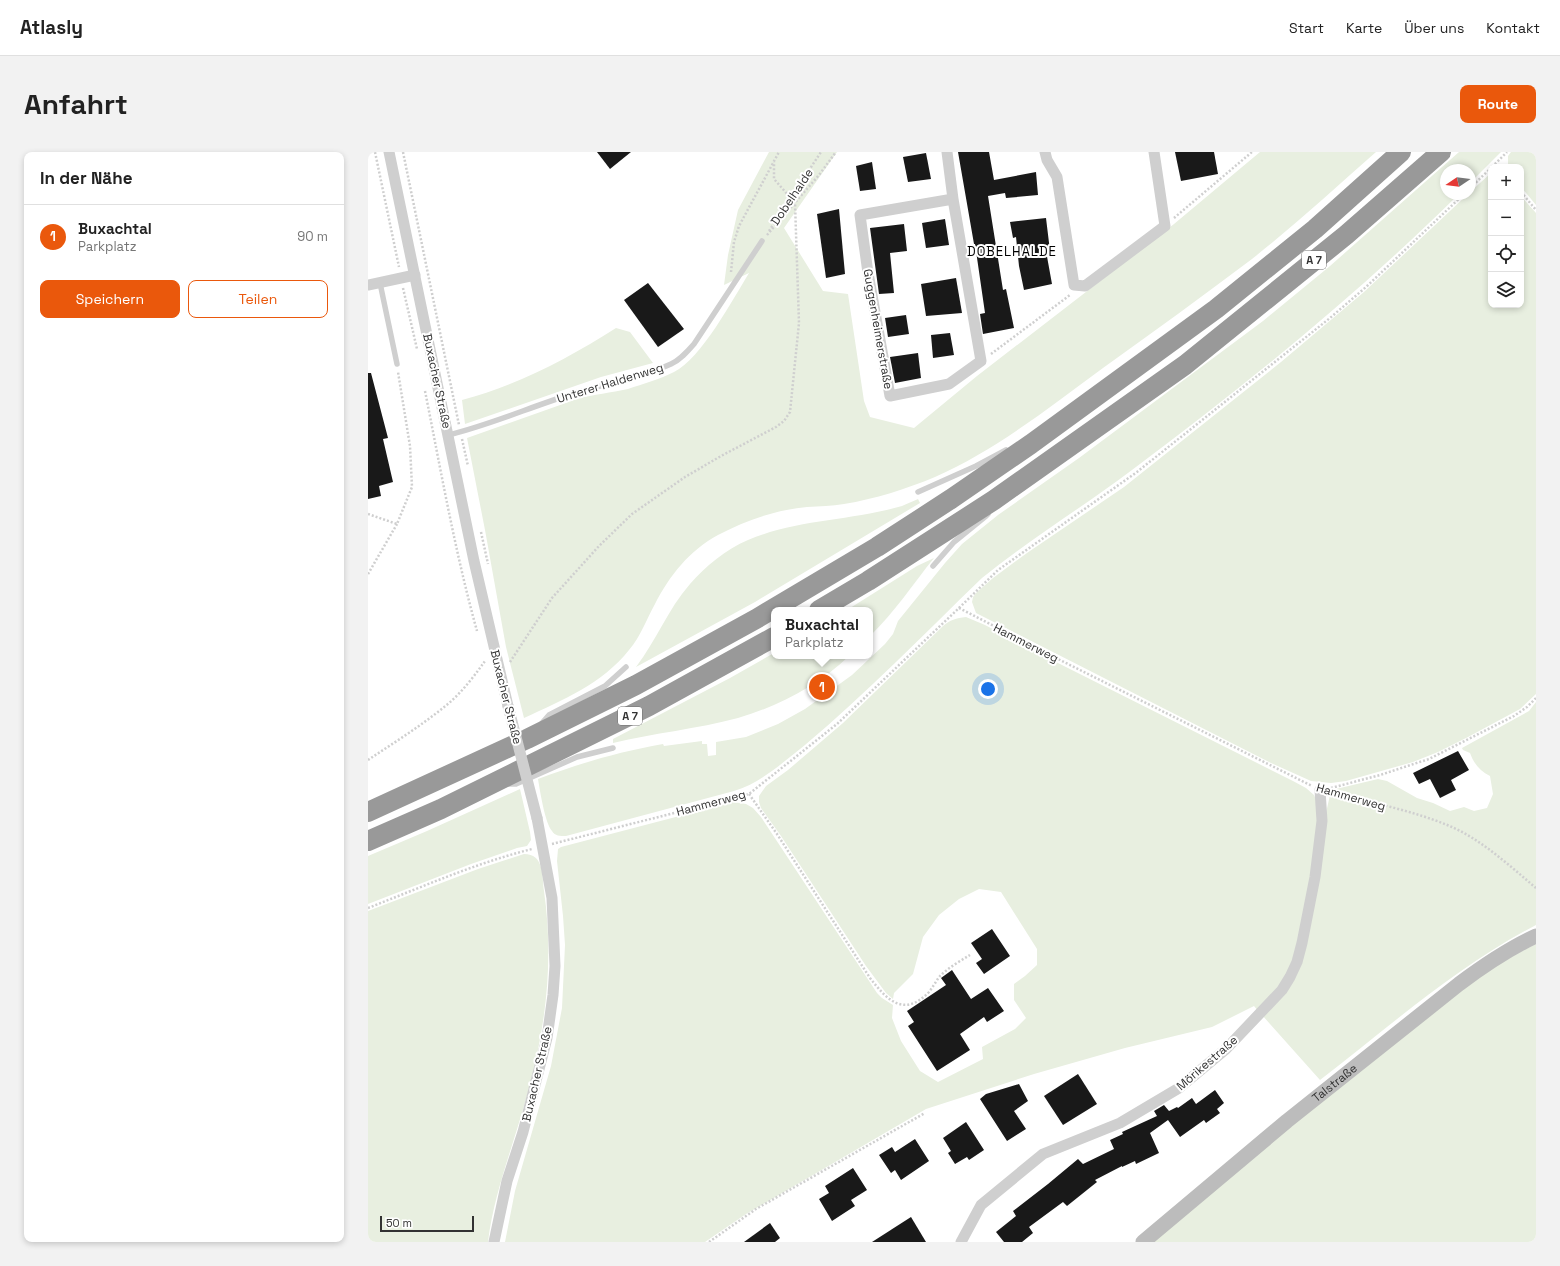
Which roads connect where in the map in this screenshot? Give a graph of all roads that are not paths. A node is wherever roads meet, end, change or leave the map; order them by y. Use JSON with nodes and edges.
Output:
{"nodes":[{"id":1,"x":389,"y":152,"type":"edge"},
{"id":2,"x":947,"y":152,"type":"edge"},
{"id":3,"x":1045,"y":152,"type":"edge"},
{"id":4,"x":1154,"y":152,"type":"edge"},
{"id":5,"x":1401,"y":152,"type":"edge"},
{"id":6,"x":1441,"y":152,"type":"edge"},
{"id":7,"x":953,"y":199,"type":"junction"},
{"id":8,"x":762,"y":241,"type":"road end"},
{"id":9,"x":415,"y":275,"type":"junction"},
{"id":10,"x":380,"y":283,"type":"junction"},
{"id":11,"x":368,"y":285,"type":"edge"},
{"id":12,"x":397,"y":364,"type":"road end"},
{"id":13,"x":448,"y":436,"type":"junction"},
{"id":14,"x":1031,"y":444,"type":"junction"},
{"id":15,"x":918,"y":492,"type":"dead end"},
{"id":16,"x":994,"y":500,"type":"junction"},
{"id":17,"x":934,"y":566,"type":"dead end"},
{"id":18,"x":776,"y":607,"type":"edge"},
{"id":19,"x":824,"y":607,"type":"edge"},
{"id":20,"x":771,"y":610,"type":"edge"},
{"id":21,"x":771,"y":639,"type":"edge"},
{"id":22,"x":626,"y":667,"type":"dead end"},
{"id":23,"x":527,"y":739,"type":"junction"},
{"id":24,"x":613,"y":748,"type":"dead end"},
{"id":25,"x":482,"y":787,"type":"junction"},
{"id":26,"x":1320,"y":790,"type":"road end"},
{"id":27,"x":368,"y":812,"type":"edge"},
{"id":28,"x":368,"y":841,"type":"edge"},
{"id":29,"x":1536,"y":936,"type":"edge"},
{"id":30,"x":494,"y":1242,"type":"edge"},
{"id":31,"x":961,"y":1242,"type":"edge"},
{"id":32,"x":1143,"y":1242,"type":"edge"}],
"edges":[{"from":1,"to":9,"type":"street","name":"Buxacher Straße"},
{"from":2,"to":7,"type":"street"},
{"from":3,"to":4,"type":"street"},
{"from":5,"to":14,"type":"highway","number":"A 7"},
{"from":6,"to":16,"type":"highway","number":"A 7"},
{"from":7,"to":7,"type":"street","name":"Guggenheimerstraße"},
{"from":8,"to":13,"type":"lane","name":"Unterer Haldenweg"},
{"from":9,"to":10,"type":"street"},
{"from":9,"to":13,"type":"street","name":"Buxacher Straße"},
{"from":10,"to":11,"type":"street"},
{"from":10,"to":12,"type":"lane"},
{"from":13,"to":30,"type":"street","name":"Buxacher Straße","bridge":true},
{"from":14,"to":15,"type":"lane"},
{"from":14,"to":18,"type":"highway","number":"A 7"},
{"from":16,"to":17,"type":"lane"},
{"from":16,"to":19,"type":"highway","number":"A 7"},
{"from":20,"to":23,"type":"highway","number":"A 7"},
{"from":21,"to":25,"type":"highway","number":"A 7"},
{"from":22,"to":23,"type":"lane"},
{"from":23,"to":27,"type":"highway","number":"A 7"},
{"from":24,"to":25,"type":"lane"},
{"from":25,"to":28,"type":"highway","number":"A 7"},
{"from":26,"to":31,"type":"street","name":"Mörikestraße"},
{"from":29,"to":32,"type":"street","name":"Talstraße"}]}
